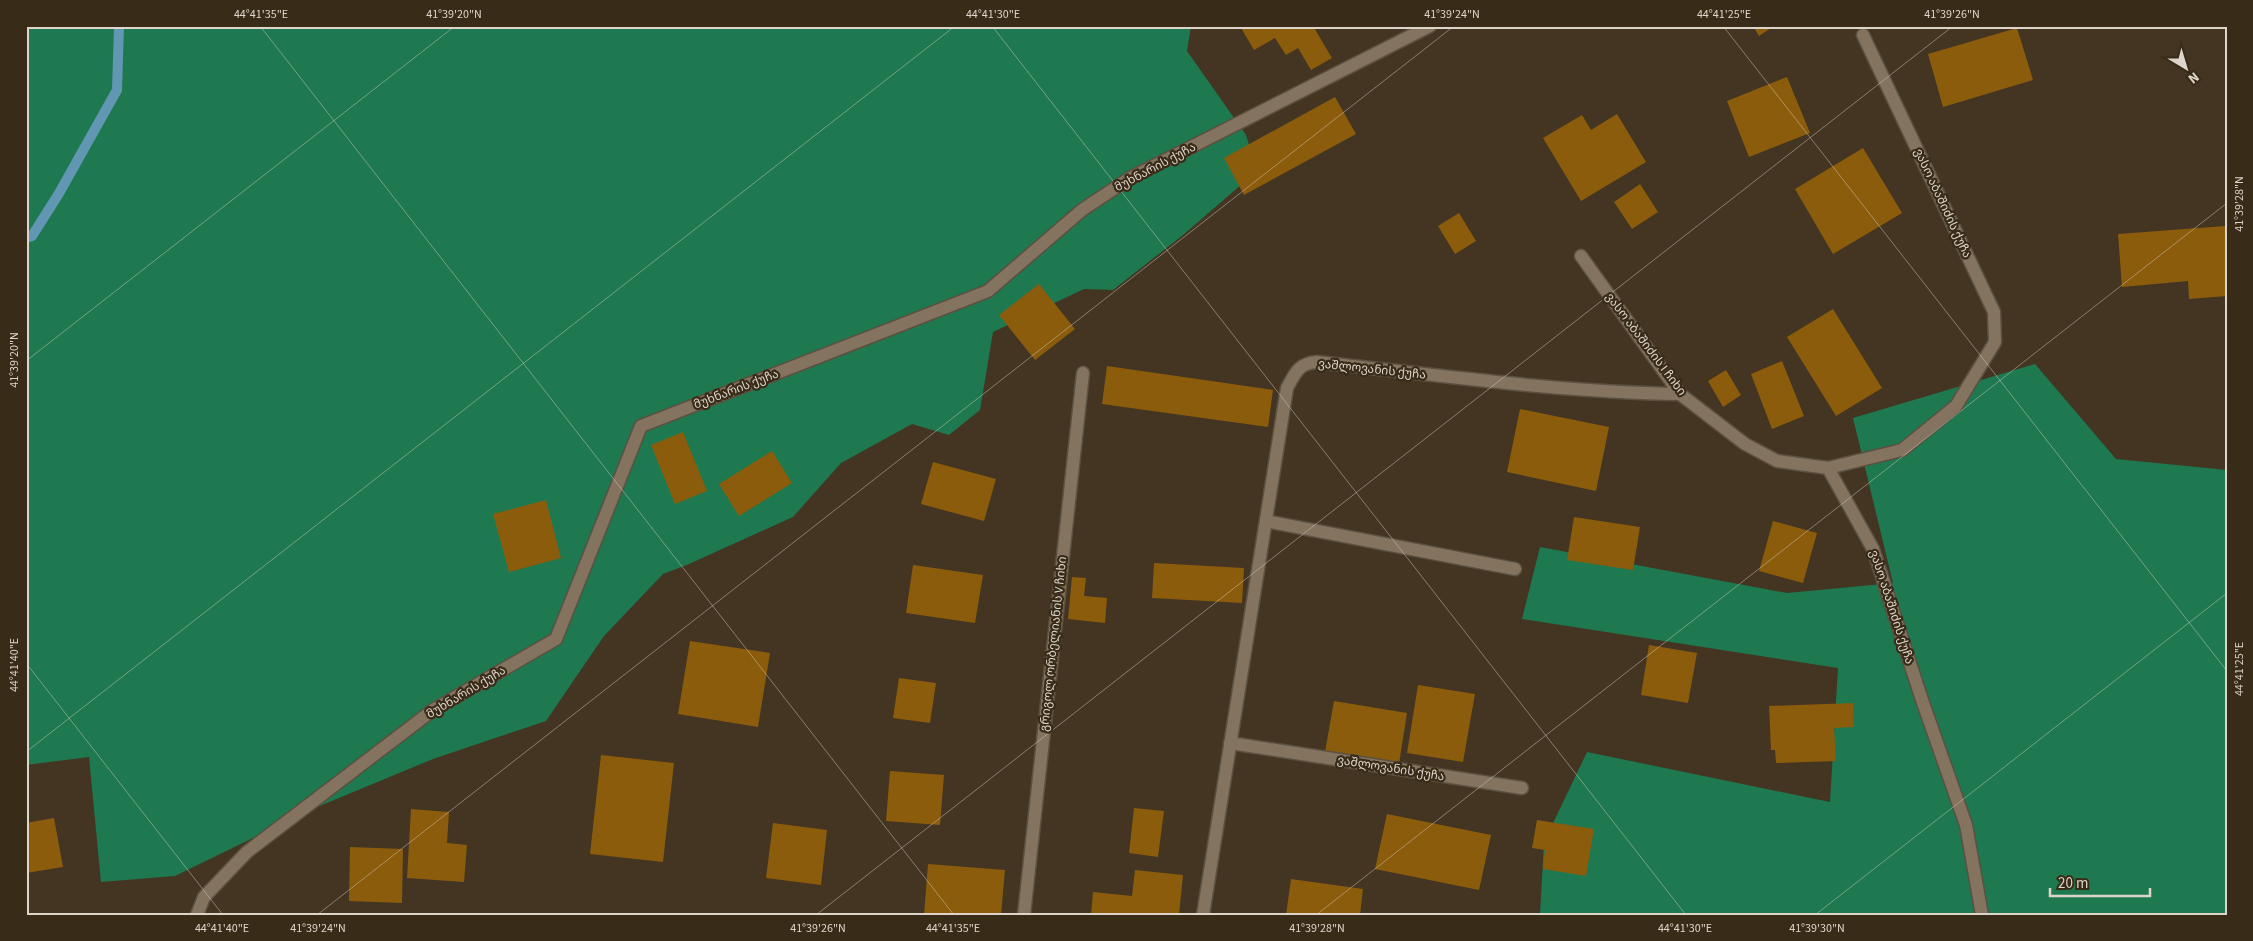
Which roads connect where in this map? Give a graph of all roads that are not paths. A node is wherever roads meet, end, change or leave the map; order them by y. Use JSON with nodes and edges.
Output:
{"nodes":[{"id":1,"x":1430,"y":26,"type":"edge"},
{"id":2,"x":1863,"y":35,"type":"dead end"},
{"id":3,"x":1580,"y":256,"type":"dead end"},
{"id":4,"x":1083,"y":373,"type":"dead end"},
{"id":5,"x":1680,"y":394,"type":"junction"},
{"id":6,"x":1828,"y":468,"type":"junction"},
{"id":7,"x":1266,"y":521,"type":"junction"},
{"id":8,"x":1515,"y":569,"type":"dead end"},
{"id":9,"x":1230,"y":743,"type":"junction"},
{"id":10,"x":1522,"y":788,"type":"dead end"},
{"id":11,"x":197,"y":915,"type":"edge"},
{"id":12,"x":1024,"y":915,"type":"edge"},
{"id":13,"x":1204,"y":915,"type":"edge"},
{"id":14,"x":1982,"y":915,"type":"edge"}],
"edges":[{"from":1,"to":11,"type":"lane","name":"მუხნარის ქუჩა"},
{"from":2,"to":6,"type":"lane","name":"ვასო აბაშიძის ქუჩა"},
{"from":3,"to":5,"type":"lane","name":"ვასო აბაშიძის I ჩიხი"},
{"from":4,"to":12,"type":"lane","name":"გრიგოლ ორბელიანის V ჩიხი"},
{"from":5,"to":6,"type":"lane","name":"ვასო აბაშიძის I ჩიხი"},
{"from":5,"to":7,"type":"lane","name":"ვაშლოვანის ქუჩა"},
{"from":6,"to":14,"type":"lane","name":"ვასო აბაშიძის ქუჩა"},
{"from":7,"to":8,"type":"lane"},
{"from":7,"to":9,"type":"lane","name":"ვაშლოვანის ქუჩა"},
{"from":9,"to":10,"type":"lane","name":"ვაშლოვანის ქუჩა"},
{"from":9,"to":13,"type":"lane","name":"ვაშლოვანის ქუჩა"}]}
